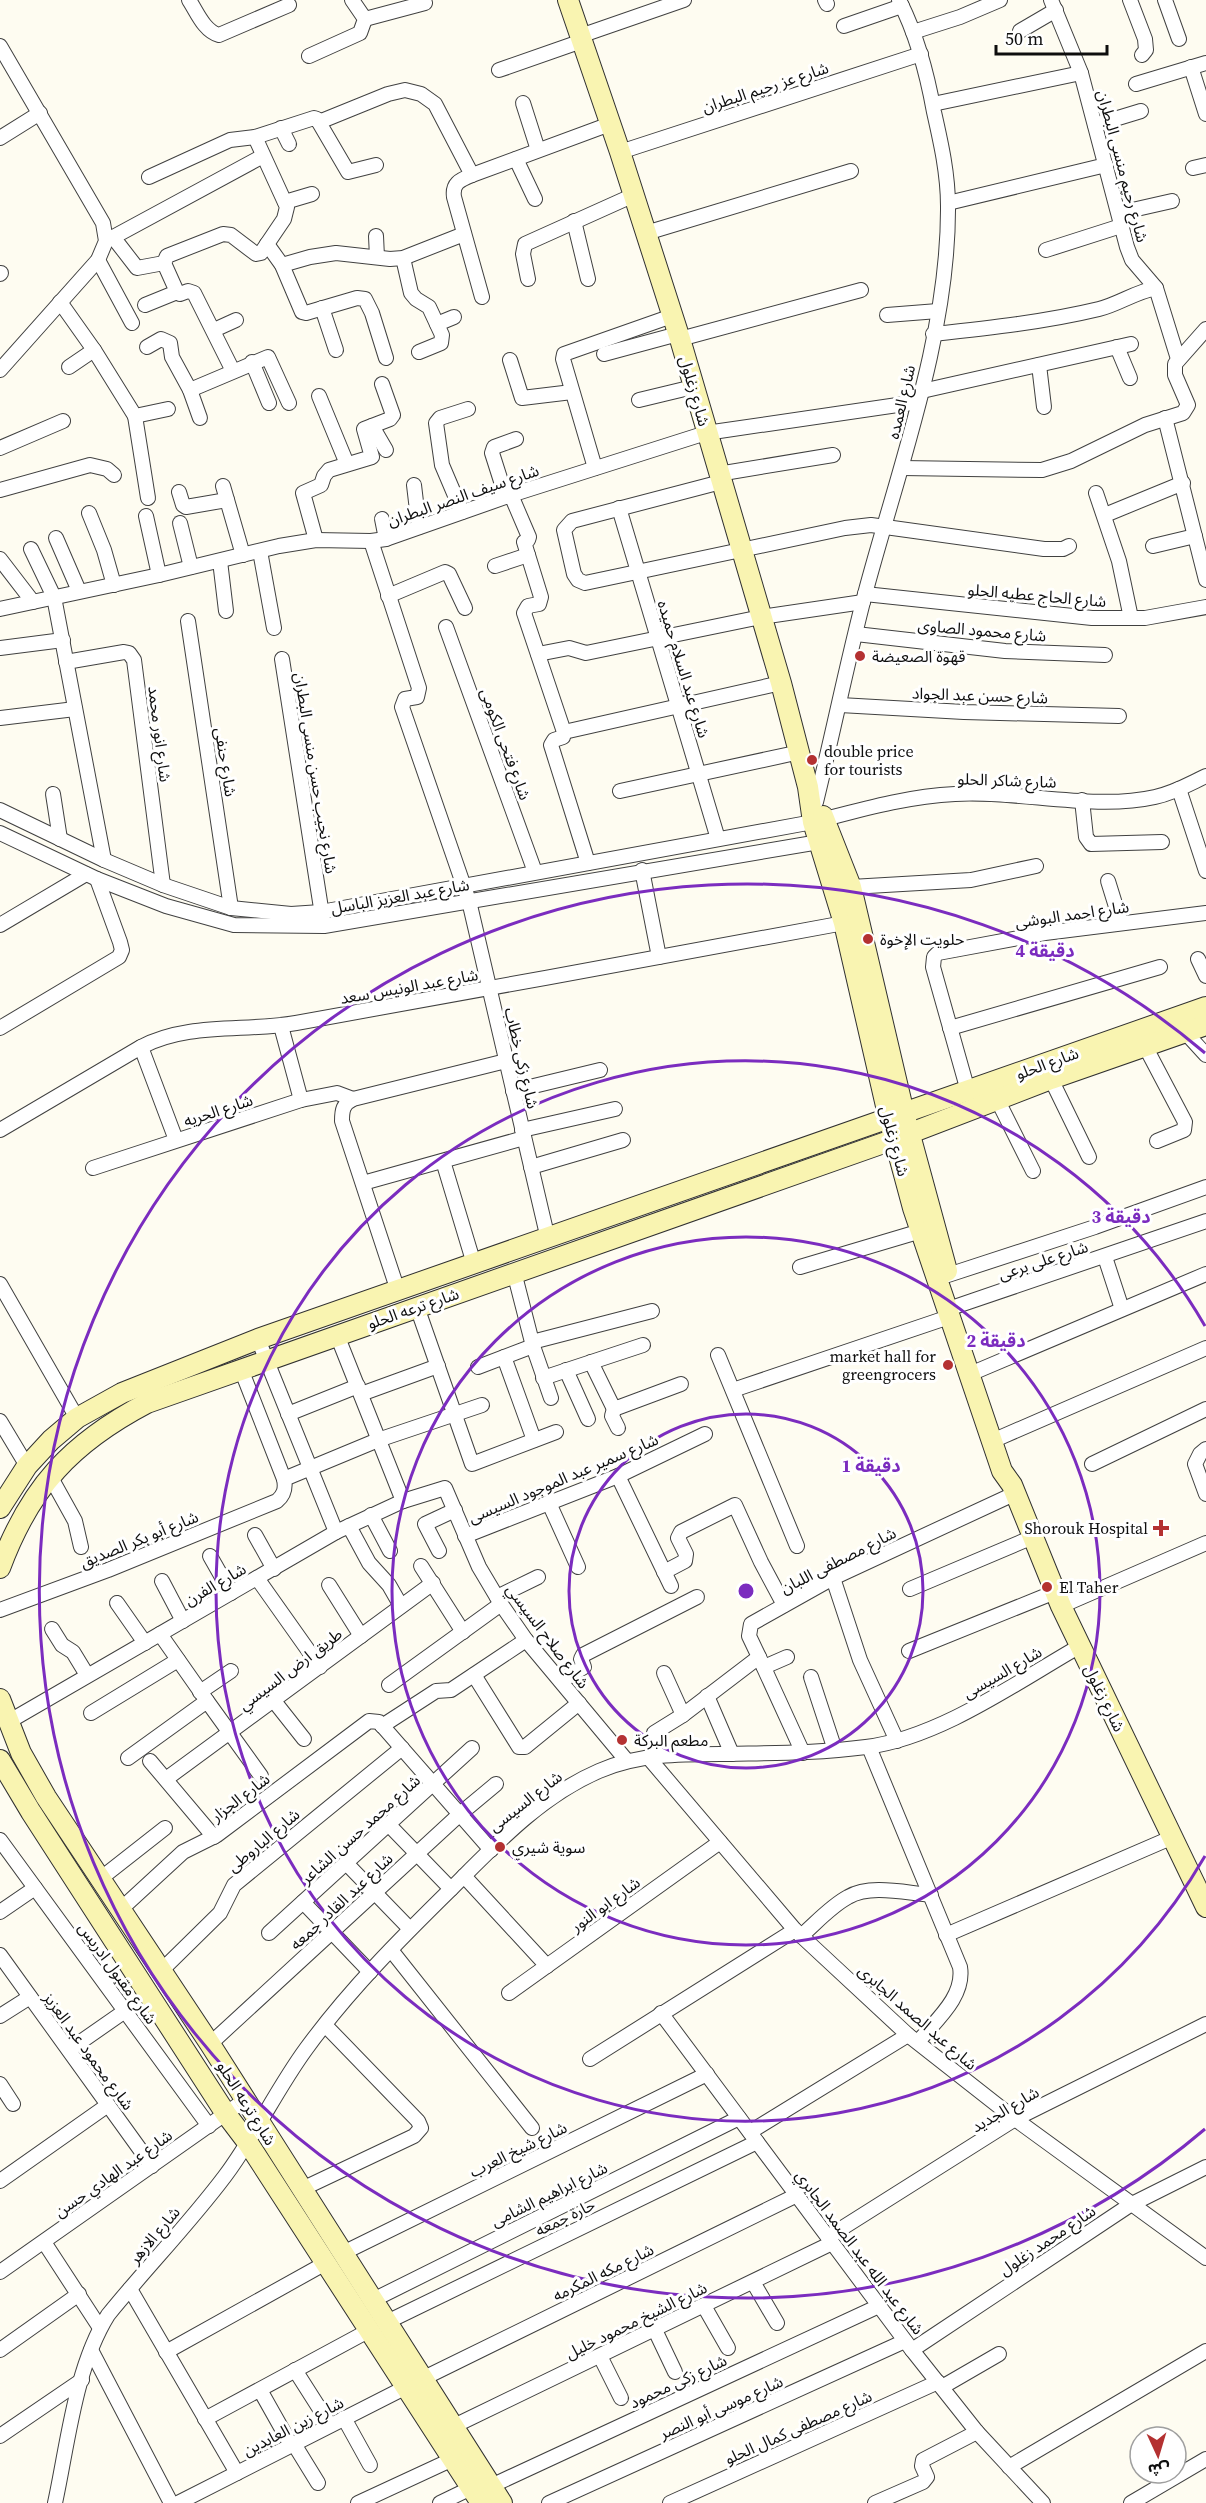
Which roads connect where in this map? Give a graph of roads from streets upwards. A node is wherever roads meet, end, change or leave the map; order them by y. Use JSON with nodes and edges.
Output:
{"nodes":[{"id":1,"x":189,"y":0,"type":"edge"},
{"id":2,"x":352,"y":0,"type":"edge"},
{"id":3,"x":568,"y":0,"type":"edge"},
{"id":4,"x":684,"y":0,"type":"edge"},
{"id":5,"x":1000,"y":0,"type":"edge"},
{"id":6,"x":1130,"y":0,"type":"edge"},
{"id":7,"x":1165,"y":0,"type":"edge"},
{"id":8,"x":425,"y":3,"type":"dead end"},
{"id":9,"x":900,"y":3,"type":"edge"},
{"id":10,"x":290,"y":5,"type":"dead end"},
{"id":11,"x":1054,"y":5,"type":"edge"},
{"id":12,"x":365,"y":19,"type":"junction"},
{"id":13,"x":844,"y":26,"type":"dead end"},
{"id":14,"x":1020,"y":31,"type":"dead end"},
{"id":15,"x":913,"y":32,"type":"junction"},
{"id":16,"x":581,"y":39,"type":"junction"},
{"id":17,"x":1179,"y":39,"type":"dead end"},
{"id":18,"x":0,"y":46,"type":"edge"},
{"id":19,"x":921,"y":54,"type":"junction"},
{"id":20,"x":1142,"y":55,"type":"dead end"},
{"id":21,"x":309,"y":56,"type":"dead end"},
{"id":22,"x":1206,"y":63,"type":"edge"},
{"id":23,"x":1191,"y":67,"type":"junction"},
{"id":24,"x":499,"y":70,"type":"dead end"},
{"id":25,"x":1081,"y":73,"type":"junction"},
{"id":26,"x":1136,"y":84,"type":"dead end"},
{"id":27,"x":523,"y":103,"type":"dead end"},
{"id":28,"x":933,"y":104,"type":"junction"},
{"id":29,"x":1141,"y":111,"type":"dead end"},
{"id":30,"x":40,"y":113,"type":"junction"},
{"id":31,"x":1206,"y":114,"type":"edge"},
{"id":32,"x":319,"y":122,"type":"junction"},
{"id":33,"x":610,"y":124,"type":"junction"},
{"id":34,"x":1095,"y":125,"type":"junction"},
{"id":35,"x":281,"y":128,"type":"junction"},
{"id":36,"x":255,"y":137,"type":"junction"},
{"id":37,"x":0,"y":138,"type":"edge"},
{"id":38,"x":289,"y":144,"type":"dead end"},
{"id":39,"x":538,"y":150,"type":"junction"},
{"id":40,"x":620,"y":152,"type":"junction"},
{"id":41,"x":263,"y":156,"type":"junction"},
{"id":42,"x":516,"y":159,"type":"junction"},
{"id":43,"x":376,"y":165,"type":"dead end"},
{"id":44,"x":1106,"y":165,"type":"junction"},
{"id":45,"x":851,"y":171,"type":"dead end"},
{"id":46,"x":472,"y":175,"type":"junction"},
{"id":47,"x":149,"y":177,"type":"dead end"},
{"id":48,"x":312,"y":194,"type":"dead end"},
{"id":49,"x":634,"y":195,"type":"junction"},
{"id":50,"x":535,"y":199,"type":"dead end"},
{"id":51,"x":1172,"y":201,"type":"dead end"},
{"id":52,"x":285,"y":202,"type":"junction"},
{"id":53,"x":948,"y":203,"type":"junction"},
{"id":54,"x":1120,"y":219,"type":"junction"},
{"id":55,"x":574,"y":221,"type":"junction"},
{"id":56,"x":646,"y":233,"type":"junction"},
{"id":57,"x":464,"y":234,"type":"junction"},
{"id":58,"x":376,"y":236,"type":"dead end"},
{"id":59,"x":267,"y":244,"type":"junction"},
{"id":60,"x":104,"y":248,"type":"junction"},
{"id":61,"x":1046,"y":250,"type":"dead end"},
{"id":62,"x":377,"y":257,"type":"junction"},
{"id":63,"x":403,"y":258,"type":"junction"},
{"id":64,"x":164,"y":263,"type":"junction"},
{"id":65,"x":282,"y":265,"type":"junction"},
{"id":66,"x":528,"y":279,"type":"dead end"},
{"id":67,"x":588,"y":279,"type":"dead end"},
{"id":68,"x":1156,"y":288,"type":"junction"},
{"id":69,"x":861,"y":290,"type":"dead end"},
{"id":70,"x":177,"y":292,"type":"junction"},
{"id":71,"x":482,"y":297,"type":"dead end"},
{"id":72,"x":60,"y":302,"type":"junction"},
{"id":73,"x":145,"y":305,"type":"dead end"},
{"id":74,"x":322,"y":308,"type":"junction"},
{"id":75,"x":938,"y":310,"type":"junction"},
{"id":76,"x":887,"y":315,"type":"dead end"},
{"id":77,"x":454,"y":317,"type":"dead end"},
{"id":78,"x":236,"y":320,"type":"dead end"},
{"id":79,"x":132,"y":323,"type":"dead end"},
{"id":80,"x":437,"y":324,"type":"junction"},
{"id":81,"x":677,"y":329,"type":"junction"},
{"id":82,"x":1206,"y":329,"type":"edge"},
{"id":83,"x":214,"y":330,"type":"junction"},
{"id":84,"x":933,"y":334,"type":"junction"},
{"id":85,"x":147,"y":347,"type":"dead end"},
{"id":86,"x":94,"y":350,"type":"junction"},
{"id":87,"x":336,"y":350,"type":"dead end"},
{"id":88,"x":419,"y":352,"type":"dead end"},
{"id":89,"x":604,"y":354,"type":"dead end"},
{"id":90,"x":386,"y":358,"type":"dead end"},
{"id":91,"x":1178,"y":358,"type":"junction"},
{"id":92,"x":510,"y":360,"type":"dead end"},
{"id":93,"x":252,"y":362,"type":"junction"},
{"id":94,"x":1040,"y":364,"type":"junction"},
{"id":95,"x":69,"y":367,"type":"dead end"},
{"id":96,"x":0,"y":370,"type":"edge"},
{"id":97,"x":233,"y":371,"type":"junction"},
{"id":98,"x":1130,"y":378,"type":"dead end"},
{"id":99,"x":382,"y":384,"type":"dead end"},
{"id":100,"x":693,"y":387,"type":"junction"},
{"id":101,"x":190,"y":390,"type":"junction"},
{"id":102,"x":572,"y":392,"type":"junction"},
{"id":103,"x":318,"y":396,"type":"dead end"},
{"id":104,"x":920,"y":397,"type":"junction"},
{"id":105,"x":639,"y":400,"type":"dead end"},
{"id":106,"x":269,"y":403,"type":"dead end"},
{"id":107,"x":289,"y":403,"type":"dead end"},
{"id":108,"x":1044,"y":407,"type":"dead end"},
{"id":109,"x":168,"y":409,"type":"dead end"},
{"id":110,"x":468,"y":410,"type":"dead end"},
{"id":111,"x":135,"y":416,"type":"junction"},
{"id":112,"x":201,"y":418,"type":"dead end"},
{"id":113,"x":1165,"y":418,"type":"junction"},
{"id":114,"x":63,"y":421,"type":"dead end"},
{"id":115,"x":372,"y":426,"type":"junction"},
{"id":116,"x":706,"y":433,"type":"junction"},
{"id":117,"x":516,"y":439,"type":"dead end"},
{"id":118,"x":0,"y":448,"type":"edge"},
{"id":119,"x":386,"y":450,"type":"dead end"},
{"id":120,"x":833,"y":455,"type":"dead end"},
{"id":121,"x":347,"y":464,"type":"junction"},
{"id":122,"x":595,"y":468,"type":"junction"},
{"id":123,"x":902,"y":468,"type":"junction"},
{"id":124,"x":114,"y":475,"type":"dead end"},
{"id":125,"x":719,"y":478,"type":"junction"},
{"id":126,"x":1183,"y":483,"type":"junction"},
{"id":127,"x":414,"y":485,"type":"dead end"},
{"id":128,"x":223,"y":486,"type":"dead end"},
{"id":129,"x":0,"y":490,"type":"edge"},
{"id":130,"x":179,"y":492,"type":"dead end"},
{"id":131,"x":1096,"y":493,"type":"dead end"},
{"id":132,"x":509,"y":496,"type":"junction"},
{"id":133,"x":148,"y":498,"type":"dead end"},
{"id":134,"x":227,"y":500,"type":"junction"},
{"id":135,"x":619,"y":508,"type":"junction"},
{"id":136,"x":462,"y":512,"type":"junction"},
{"id":137,"x":89,"y":513,"type":"dead end"},
{"id":138,"x":146,"y":516,"type":"dead end"},
{"id":139,"x":1105,"y":516,"type":"junction"},
{"id":140,"x":382,"y":519,"type":"dead end"},
{"id":141,"x":180,"y":523,"type":"dead end"},
{"id":142,"x":885,"y":525,"type":"junction"},
{"id":143,"x":419,"y":527,"type":"junction"},
{"id":144,"x":1195,"y":536,"type":"junction"},
{"id":145,"x":56,"y":538,"type":"dead end"},
{"id":146,"x":386,"y":539,"type":"junction"},
{"id":147,"x":316,"y":540,"type":"junction"},
{"id":148,"x":371,"y":541,"type":"junction"},
{"id":149,"x":1069,"y":546,"type":"dead end"},
{"id":150,"x":1153,"y":546,"type":"dead end"},
{"id":151,"x":31,"y":549,"type":"dead end"},
{"id":152,"x":741,"y":549,"type":"junction"},
{"id":153,"x":260,"y":551,"type":"junction"},
{"id":154,"x":243,"y":555,"type":"junction"},
{"id":155,"x":528,"y":555,"type":"junction"},
{"id":156,"x":0,"y":559,"type":"edge"},
{"id":157,"x":220,"y":561,"type":"junction"},
{"id":158,"x":495,"y":566,"type":"dead end"},
{"id":159,"x":191,"y":567,"type":"junction"},
{"id":160,"x":638,"y":571,"type":"junction"},
{"id":161,"x":159,"y":575,"type":"junction"},
{"id":162,"x":1206,"y":580,"type":"edge"},
{"id":163,"x":114,"y":585,"type":"junction"},
{"id":164,"x":79,"y":591,"type":"junction"},
{"id":165,"x":388,"y":596,"type":"junction"},
{"id":166,"x":54,"y":597,"type":"junction"},
{"id":167,"x":864,"y":598,"type":"junction"},
{"id":168,"x":33,"y":602,"type":"junction"},
{"id":169,"x":1206,"y":607,"type":"edge"},
{"id":170,"x":465,"y":608,"type":"dead end"},
{"id":171,"x":0,"y":609,"type":"edge"},
{"id":172,"x":226,"y":611,"type":"dead end"},
{"id":173,"x":760,"y":617,"type":"junction"},
{"id":174,"x":1131,"y":618,"type":"junction"},
{"id":175,"x":188,"y":621,"type":"dead end"},
{"id":176,"x":446,"y":627,"type":"dead end"},
{"id":177,"x":274,"y":628,"type":"dead end"},
{"id":178,"x":856,"y":634,"type":"junction"},
{"id":179,"x":658,"y":639,"type":"junction"},
{"id":180,"x":63,"y":640,"type":"junction"},
{"id":181,"x":0,"y":648,"type":"edge"},
{"id":182,"x":538,"y":654,"type":"junction"},
{"id":183,"x":1105,"y":656,"type":"dead end"},
{"id":184,"x":282,"y":659,"type":"dead end"},
{"id":185,"x":66,"y":662,"type":"junction"},
{"id":186,"x":781,"y":682,"type":"junction"},
{"id":187,"x":840,"y":705,"type":"junction"},
{"id":188,"x":678,"y":706,"type":"junction"},
{"id":189,"x":75,"y":709,"type":"junction"},
{"id":190,"x":1119,"y":716,"type":"dead end"},
{"id":191,"x":0,"y":718,"type":"edge"},
{"id":192,"x":564,"y":732,"type":"junction"},
{"id":193,"x":800,"y":752,"type":"junction"},
{"id":194,"x":698,"y":773,"type":"junction"},
{"id":195,"x":1205,"y":781,"type":"edge"},
{"id":196,"x":1179,"y":789,"type":"junction"},
{"id":197,"x":620,"y":791,"type":"dead end"},
{"id":198,"x":53,"y":794,"type":"dead end"},
{"id":199,"x":1082,"y":800,"type":"junction"},
{"id":200,"x":814,"y":807,"type":"junction"},
{"id":201,"x":0,"y":810,"type":"edge"},
{"id":202,"x":2,"y":835,"type":"edge"},
{"id":203,"x":718,"y":838,"type":"junction"},
{"id":204,"x":60,"y":839,"type":"junction"},
{"id":205,"x":819,"y":842,"type":"junction"},
{"id":206,"x":1162,"y":842,"type":"dead end"},
{"id":207,"x":104,"y":860,"type":"junction"},
{"id":208,"x":588,"y":862,"type":"junction"},
{"id":209,"x":1036,"y":866,"type":"dead end"},
{"id":210,"x":642,"y":870,"type":"junction"},
{"id":211,"x":1206,"y":871,"type":"edge"},
{"id":212,"x":535,"y":872,"type":"junction"},
{"id":213,"x":91,"y":876,"type":"junction"},
{"id":214,"x":1108,"y":881,"type":"dead end"},
{"id":215,"x":163,"y":885,"type":"junction"},
{"id":216,"x":464,"y":886,"type":"junction"},
{"id":217,"x":851,"y":887,"type":"junction"},
{"id":218,"x":469,"y":901,"type":"junction"},
{"id":219,"x":231,"y":908,"type":"junction"},
{"id":220,"x":321,"y":912,"type":"junction"},
{"id":221,"x":1206,"y":913,"type":"edge"},
{"id":222,"x":844,"y":923,"type":"junction"},
{"id":223,"x":1121,"y":923,"type":"junction"},
{"id":224,"x":0,"y":925,"type":"edge"},
{"id":225,"x":324,"y":926,"type":"junction"},
{"id":226,"x":659,"y":957,"type":"junction"},
{"id":227,"x":1198,"y":959,"type":"dead end"},
{"id":228,"x":1160,"y":968,"type":"dead end"},
{"id":229,"x":1206,"y":976,"type":"edge"},
{"id":230,"x":489,"y":988,"type":"junction"},
{"id":231,"x":1206,"y":1007,"type":"edge"},
{"id":232,"x":1206,"y":1025,"type":"edge"},
{"id":233,"x":281,"y":1026,"type":"junction"},
{"id":234,"x":950,"y":1028,"type":"junction"},
{"id":235,"x":0,"y":1029,"type":"edge"},
{"id":236,"x":1185,"y":1032,"type":"junction"},
{"id":237,"x":1145,"y":1046,"type":"junction"},
{"id":238,"x":141,"y":1047,"type":"junction"},
{"id":239,"x":1206,"y":1055,"type":"edge"},
{"id":240,"x":506,"y":1061,"type":"junction"},
{"id":241,"x":600,"y":1070,"type":"dead end"},
{"id":242,"x":1051,"y":1079,"type":"junction"},
{"id":243,"x":1016,"y":1083,"type":"junction"},
{"id":244,"x":513,"y":1091,"type":"junction"},
{"id":245,"x":968,"y":1091,"type":"junction"},
{"id":246,"x":353,"y":1099,"type":"junction"},
{"id":247,"x":997,"y":1099,"type":"junction"},
{"id":248,"x":301,"y":1100,"type":"junction"},
{"id":249,"x":615,"y":1109,"type":"dead end"},
{"id":250,"x":896,"y":1116,"type":"junction"},
{"id":251,"x":0,"y":1130,"type":"edge"},
{"id":252,"x":523,"y":1134,"type":"junction"},
{"id":253,"x":902,"y":1136,"type":"junction"},
{"id":254,"x":176,"y":1140,"type":"junction"},
{"id":255,"x":623,"y":1140,"type":"dead end"},
{"id":256,"x":1157,"y":1141,"type":"dead end"},
{"id":257,"x":1089,"y":1157,"type":"dead end"},
{"id":258,"x":443,"y":1161,"type":"junction"},
{"id":259,"x":531,"y":1167,"type":"junction"},
{"id":260,"x":93,"y":1168,"type":"dead end"},
{"id":261,"x":1033,"y":1171,"type":"dead end"},
{"id":262,"x":363,"y":1183,"type":"junction"},
{"id":263,"x":1206,"y":1187,"type":"edge"},
{"id":264,"x":1206,"y":1221,"type":"edge"},
{"id":265,"x":921,"y":1231,"type":"junction"},
{"id":266,"x":548,"y":1239,"type":"junction"},
{"id":267,"x":1105,"y":1257,"type":"junction"},
{"id":268,"x":474,"y":1264,"type":"junction"},
{"id":269,"x":800,"y":1267,"type":"dead end"},
{"id":270,"x":514,"y":1272,"type":"junction"},
{"id":271,"x":1206,"y":1274,"type":"edge"},
{"id":272,"x":948,"y":1275,"type":"junction"},
{"id":273,"x":0,"y":1284,"type":"edge"},
{"id":274,"x":398,"y":1291,"type":"junction"},
{"id":275,"x":417,"y":1306,"type":"junction"},
{"id":276,"x":1122,"y":1309,"type":"junction"},
{"id":277,"x":652,"y":1311,"type":"dead end"},
{"id":278,"x":953,"y":1311,"type":"junction"},
{"id":279,"x":337,"y":1335,"type":"junction"},
{"id":280,"x":258,"y":1339,"type":"junction"},
{"id":281,"x":532,"y":1344,"type":"junction"},
{"id":282,"x":643,"y":1345,"type":"dead end"},
{"id":283,"x":1206,"y":1348,"type":"edge"},
{"id":284,"x":718,"y":1355,"type":"dead end"},
{"id":285,"x":504,"y":1357,"type":"junction"},
{"id":286,"x":266,"y":1360,"type":"junction"},
{"id":287,"x":591,"y":1362,"type":"junction"},
{"id":288,"x":438,"y":1366,"type":"junction"},
{"id":289,"x":478,"y":1367,"type":"dead end"},
{"id":290,"x":241,"y":1369,"type":"junction"},
{"id":291,"x":566,"y":1370,"type":"junction"},
{"id":292,"x":977,"y":1371,"type":"junction"},
{"id":293,"x":543,"y":1378,"type":"junction"},
{"id":294,"x":681,"y":1384,"type":"dead end"},
{"id":295,"x":359,"y":1390,"type":"junction"},
{"id":296,"x":732,"y":1390,"type":"junction"},
{"id":297,"x":551,"y":1398,"type":"dead end"},
{"id":298,"x":482,"y":1405,"type":"dead end"},
{"id":299,"x":614,"y":1409,"type":"junction"},
{"id":300,"x":1206,"y":1409,"type":"edge"},
{"id":301,"x":288,"y":1414,"type":"junction"},
{"id":302,"x":454,"y":1414,"type":"junction"},
{"id":303,"x":77,"y":1418,"type":"junction"},
{"id":304,"x":588,"y":1419,"type":"dead end"},
{"id":305,"x":0,"y":1421,"type":"edge"},
{"id":306,"x":618,"y":1428,"type":"dead end"},
{"id":307,"x":556,"y":1432,"type":"dead end"},
{"id":308,"x":705,"y":1434,"type":"dead end"},
{"id":309,"x":999,"y":1437,"type":"junction"},
{"id":310,"x":378,"y":1440,"type":"junction"},
{"id":311,"x":534,"y":1440,"type":"junction"},
{"id":312,"x":1206,"y":1449,"type":"edge"},
{"id":313,"x":1092,"y":1464,"type":"dead end"},
{"id":314,"x":27,"y":1466,"type":"junction"},
{"id":315,"x":310,"y":1469,"type":"junction"},
{"id":316,"x":50,"y":1476,"type":"junction"},
{"id":317,"x":618,"y":1476,"type":"junction"},
{"id":318,"x":284,"y":1485,"type":"junction"},
{"id":319,"x":445,"y":1488,"type":"joint"},
{"id":320,"x":1014,"y":1489,"type":"junction"},
{"id":321,"x":1206,"y":1494,"type":"edge"},
{"id":322,"x":404,"y":1501,"type":"junction"},
{"id":323,"x":549,"y":1503,"type":"junction"},
{"id":324,"x":0,"y":1509,"type":"edge"},
{"id":325,"x":455,"y":1510,"type":"junction"},
{"id":326,"x":371,"y":1515,"type":"junction"},
{"id":327,"x":349,"y":1526,"type":"junction"},
{"id":328,"x":336,"y":1532,"type":"junction"},
{"id":329,"x":255,"y":1535,"type":"dead end"},
{"id":330,"x":465,"y":1536,"type":"junction"},
{"id":331,"x":1033,"y":1537,"type":"junction"},
{"id":332,"x":1206,"y":1543,"type":"edge"},
{"id":333,"x":797,"y":1546,"type":"dead end"},
{"id":334,"x":81,"y":1547,"type":"dead end"},
{"id":335,"x":390,"y":1551,"type":"dead end"},
{"id":336,"x":439,"y":1551,"type":"dead end"},
{"id":337,"x":210,"y":1556,"type":"dead end"},
{"id":338,"x":422,"y":1566,"type":"dead end"},
{"id":339,"x":578,"y":1567,"type":"dead end"},
{"id":340,"x":0,"y":1568,"type":"edge"},
{"id":341,"x":274,"y":1569,"type":"junction"},
{"id":342,"x":664,"y":1572,"type":"junction"},
{"id":343,"x":538,"y":1577,"type":"dead end"},
{"id":344,"x":258,"y":1578,"type":"junction"},
{"id":345,"x":833,"y":1578,"type":"junction"},
{"id":346,"x":162,"y":1581,"type":"dead end"},
{"id":347,"x":433,"y":1583,"type":"junction"},
{"id":348,"x":329,"y":1585,"type":"dead end"},
{"id":349,"x":671,"y":1586,"type":"dead end"},
{"id":350,"x":910,"y":1589,"type":"dead end"},
{"id":351,"x":231,"y":1593,"type":"junction"},
{"id":352,"x":697,"y":1597,"type":"dead end"},
{"id":353,"x":1058,"y":1599,"type":"junction"},
{"id":354,"x":499,"y":1601,"type":"junction"},
{"id":355,"x":117,"y":1603,"type":"dead end"},
{"id":356,"x":784,"y":1605,"type":"junction"},
{"id":357,"x":401,"y":1606,"type":"junction"},
{"id":358,"x":0,"y":1610,"type":"edge"},
{"id":359,"x":183,"y":1621,"type":"junction"},
{"id":360,"x":52,"y":1629,"type":"dead end"},
{"id":361,"x":463,"y":1632,"type":"junction"},
{"id":362,"x":160,"y":1634,"type":"junction"},
{"id":363,"x":361,"y":1636,"type":"junction"},
{"id":364,"x":526,"y":1640,"type":"junction"},
{"id":365,"x":145,"y":1643,"type":"junction"},
{"id":366,"x":1080,"y":1646,"type":"junction"},
{"id":367,"x":909,"y":1651,"type":"dead end"},
{"id":368,"x":787,"y":1657,"type":"dead end"},
{"id":369,"x":178,"y":1660,"type":"junction"},
{"id":370,"x":762,"y":1662,"type":"junction"},
{"id":371,"x":320,"y":1667,"type":"junction"},
{"id":372,"x":231,"y":1671,"type":"dead end"},
{"id":373,"x":664,"y":1673,"type":"dead end"},
{"id":374,"x":474,"y":1675,"type":"junction"},
{"id":375,"x":87,"y":1676,"type":"junction"},
{"id":376,"x":811,"y":1677,"type":"dead end"},
{"id":377,"x":561,"y":1681,"type":"junction"},
{"id":378,"x":389,"y":1686,"type":"dead end"},
{"id":379,"x":204,"y":1696,"type":"junction"},
{"id":380,"x":707,"y":1696,"type":"junction"},
{"id":381,"x":0,"y":1699,"type":"edge"},
{"id":382,"x":274,"y":1701,"type":"junction"},
{"id":383,"x":579,"y":1703,"type":"junction"},
{"id":384,"x":91,"y":1713,"type":"dead end"},
{"id":385,"x":683,"y":1715,"type":"junction"},
{"id":386,"x":8,"y":1722,"type":"junction"},
{"id":387,"x":382,"y":1726,"type":"junction"},
{"id":388,"x":230,"y":1733,"type":"junction"},
{"id":389,"x":304,"y":1739,"type":"dead end"},
{"id":390,"x":897,"y":1741,"type":"junction"},
{"id":391,"x":869,"y":1747,"type":"junction"},
{"id":392,"x":402,"y":1748,"type":"junction"},
{"id":393,"x":472,"y":1748,"type":"dead end"},
{"id":394,"x":835,"y":1750,"type":"junction"},
{"id":395,"x":803,"y":1753,"type":"junction"},
{"id":396,"x":732,"y":1754,"type":"junction"},
{"id":397,"x":653,"y":1756,"type":"junction"},
{"id":398,"x":129,"y":1758,"type":"dead end"},
{"id":399,"x":0,"y":1760,"type":"edge"},
{"id":400,"x":150,"y":1761,"type":"dead end"},
{"id":401,"x":627,"y":1761,"type":"junction"},
{"id":402,"x":261,"y":1776,"type":"dead end"},
{"id":403,"x":166,"y":1779,"type":"junction"},
{"id":404,"x":496,"y":1784,"type":"dead end"},
{"id":405,"x":434,"y":1785,"type":"junction"},
{"id":406,"x":460,"y":1814,"type":"junction"},
{"id":407,"x":389,"y":1824,"type":"junction"},
{"id":408,"x":165,"y":1828,"type":"dead end"},
{"id":409,"x":214,"y":1837,"type":"junction"},
{"id":410,"x":1173,"y":1838,"type":"junction"},
{"id":411,"x":0,"y":1840,"type":"edge"},
{"id":412,"x":720,"y":1842,"type":"junction"},
{"id":413,"x":76,"y":1843,"type":"junction"},
{"id":414,"x":491,"y":1850,"type":"junction"},
{"id":415,"x":57,"y":1853,"type":"junction"},
{"id":416,"x":417,"y":1853,"type":"junction"},
{"id":417,"x":346,"y":1863,"type":"junction"},
{"id":418,"x":1199,"y":1874,"type":"edge"},
{"id":419,"x":464,"y":1876,"type":"junction"},
{"id":420,"x":100,"y":1879,"type":"junction"},
{"id":421,"x":35,"y":1888,"type":"junction"},
{"id":422,"x":451,"y":1889,"type":"junction"},
{"id":423,"x":374,"y":1892,"type":"junction"},
{"id":424,"x":931,"y":1895,"type":"junction"},
{"id":425,"x":303,"y":1902,"type":"junction"},
{"id":426,"x":1206,"y":1907,"type":"edge"},
{"id":427,"x":120,"y":1910,"type":"junction"},
{"id":428,"x":0,"y":1912,"type":"edge"},
{"id":429,"x":410,"y":1929,"type":"junction"},
{"id":430,"x":269,"y":1933,"type":"dead end"},
{"id":431,"x":333,"y":1933,"type":"junction"},
{"id":432,"x":798,"y":1933,"type":"junction"},
{"id":433,"x":946,"y":1935,"type":"junction"},
{"id":434,"x":391,"y":1950,"type":"junction"},
{"id":435,"x":0,"y":1955,"type":"edge"},
{"id":436,"x":547,"y":1966,"type":"junction"},
{"id":437,"x":161,"y":1971,"type":"junction"},
{"id":438,"x":370,"y":1972,"type":"junction"},
{"id":439,"x":509,"y":1993,"type":"dead end"},
{"id":440,"x":30,"y":1997,"type":"junction"},
{"id":441,"x":125,"y":2012,"type":"junction"},
{"id":442,"x":661,"y":2013,"type":"junction"},
{"id":443,"x":0,"y":2016,"type":"edge"},
{"id":444,"x":1206,"y":2024,"type":"edge"},
{"id":445,"x":325,"y":2025,"type":"junction"},
{"id":446,"x":913,"y":2038,"type":"junction"},
{"id":447,"x":210,"y":2044,"type":"junction"},
{"id":448,"x":69,"y":2050,"type":"junction"},
{"id":449,"x":590,"y":2059,"type":"dead end"},
{"id":450,"x":707,"y":2074,"type":"junction"},
{"id":451,"x":0,"y":2084,"type":"edge"},
{"id":452,"x":245,"y":2100,"type":"junction"},
{"id":453,"x":13,"y":2104,"type":"dead end"},
{"id":454,"x":108,"y":2104,"type":"junction"},
{"id":455,"x":226,"y":2114,"type":"junction"},
{"id":456,"x":739,"y":2118,"type":"junction"},
{"id":457,"x":1015,"y":2120,"type":"junction"},
{"id":458,"x":260,"y":2123,"type":"junction"},
{"id":459,"x":209,"y":2126,"type":"junction"},
{"id":460,"x":532,"y":2128,"type":"dead end"},
{"id":461,"x":754,"y":2137,"type":"junction"},
{"id":462,"x":248,"y":2143,"type":"junction"},
{"id":463,"x":152,"y":2166,"type":"junction"},
{"id":464,"x":1206,"y":2167,"type":"edge"},
{"id":465,"x":0,"y":2181,"type":"edge"},
{"id":466,"x":302,"y":2189,"type":"junction"},
{"id":467,"x":797,"y":2195,"type":"junction"},
{"id":468,"x":1130,"y":2205,"type":"junction"},
{"id":469,"x":830,"y":2240,"type":"junction"},
{"id":470,"x":44,"y":2242,"type":"junction"},
{"id":471,"x":343,"y":2253,"type":"junction"},
{"id":472,"x":1206,"y":2258,"type":"edge"},
{"id":473,"x":324,"y":2264,"type":"junction"},
{"id":474,"x":0,"y":2272,"type":"edge"},
{"id":475,"x":753,"y":2282,"type":"junction"},
{"id":476,"x":130,"y":2289,"type":"junction"},
{"id":477,"x":79,"y":2294,"type":"junction"},
{"id":478,"x":373,"y":2300,"type":"junction"},
{"id":479,"x":704,"y":2306,"type":"junction"},
{"id":480,"x":879,"y":2306,"type":"junction"},
{"id":481,"x":387,"y":2322,"type":"junction"},
{"id":482,"x":777,"y":2323,"type":"dead end"},
{"id":483,"x":100,"y":2328,"type":"junction"},
{"id":484,"x":655,"y":2330,"type":"junction"},
{"id":485,"x":369,"y":2331,"type":"junction"},
{"id":486,"x":909,"y":2345,"type":"junction"},
{"id":487,"x":728,"y":2349,"type":"dead end"},
{"id":488,"x":0,"y":2350,"type":"edge"},
{"id":489,"x":91,"y":2350,"type":"junction"},
{"id":490,"x":1206,"y":2351,"type":"edge"},
{"id":491,"x":166,"y":2352,"type":"junction"},
{"id":492,"x":999,"y":2354,"type":"dead end"},
{"id":493,"x":600,"y":2356,"type":"junction"},
{"id":494,"x":295,"y":2370,"type":"junction"},
{"id":495,"x":675,"y":2372,"type":"dead end"},
{"id":496,"x":82,"y":2380,"type":"junction"},
{"id":497,"x":415,"y":2383,"type":"junction"},
{"id":498,"x":940,"y":2384,"type":"junction"},
{"id":499,"x":260,"y":2390,"type":"junction"},
{"id":500,"x":621,"y":2398,"type":"dead end"},
{"id":501,"x":344,"y":2418,"type":"junction"},
{"id":502,"x":205,"y":2419,"type":"junction"},
{"id":503,"x":330,"y":2426,"type":"junction"},
{"id":504,"x":454,"y":2426,"type":"junction"},
{"id":505,"x":977,"y":2432,"type":"junction"},
{"id":506,"x":0,"y":2436,"type":"edge"},
{"id":507,"x":293,"y":2444,"type":"junction"},
{"id":508,"x":453,"y":2459,"type":"junction"},
{"id":509,"x":1206,"y":2459,"type":"edge"},
{"id":510,"x":370,"y":2465,"type":"dead end"},
{"id":511,"x":1009,"y":2467,"type":"junction"},
{"id":512,"x":237,"y":2473,"type":"junction"},
{"id":513,"x":318,"y":2483,"type":"dead end"},
{"id":514,"x":486,"y":2495,"type":"edge"},
{"id":515,"x":55,"y":2503,"type":"edge"},
{"id":516,"x":171,"y":2503,"type":"edge"},
{"id":517,"x":177,"y":2503,"type":"edge"},
{"id":518,"x":358,"y":2503,"type":"edge"},
{"id":519,"x":440,"y":2503,"type":"edge"},
{"id":520,"x":549,"y":2503,"type":"edge"},
{"id":521,"x":670,"y":2503,"type":"edge"},
{"id":522,"x":875,"y":2503,"type":"edge"},
{"id":523,"x":1043,"y":2503,"type":"edge"},
{"id":524,"x":1131,"y":2503,"type":"edge"}],
"edges":[{"from":1,"to":10,"type":"street"},
{"from":2,"to":12,"type":"street"},
{"from":3,"to":16,"type":"street","name":"شارع زغلول"},
{"from":4,"to":16,"type":"street"},
{"from":5,"to":15,"type":"street"},
{"from":6,"to":20,"type":"street"},
{"from":7,"to":17,"type":"street"},
{"from":8,"to":12,"type":"street"},
{"from":9,"to":13,"type":"street"},
{"from":9,"to":15,"type":"street","name":"شارع العمده"},
{"from":11,"to":14,"type":"street","name":"شارع رحيم منسى البطران"},
{"from":11,"to":25,"type":"street","name":"شارع رحيم منسى البطران"},
{"from":12,"to":21,"type":"street"},
{"from":15,"to":19,"type":"street","name":"شارع العمده"},
{"from":16,"to":24,"type":"street"},
{"from":16,"to":33,"type":"street","name":"شارع زغلول"},
{"from":18,"to":30,"type":"street"},
{"from":19,"to":28,"type":"street","name":"شارع العمده"},
{"from":19,"to":40,"type":"street","name":"شارع عز رحيم البطران"},
{"from":22,"to":23,"type":"street"},
{"from":23,"to":26,"type":"street"},
{"from":23,"to":31,"type":"street"},
{"from":25,"to":28,"type":"street"},
{"from":25,"to":34,"type":"street","name":"شارع رحيم منسى البطران"},
{"from":27,"to":39,"type":"street"},
{"from":28,"to":53,"type":"street","name":"شارع العمده"},
{"from":29,"to":34,"type":"street"},
{"from":30,"to":37,"type":"street"},
{"from":30,"to":60,"type":"street"},
{"from":32,"to":35,"type":"street"},
{"from":32,"to":43,"type":"street"},
{"from":32,"to":46,"type":"street"},
{"from":33,"to":39,"type":"street"},
{"from":33,"to":40,"type":"street","name":"شارع زغلول"},
{"from":34,"to":44,"type":"street","name":"شارع رحيم منسى البطران"},
{"from":35,"to":36,"type":"street"},
{"from":35,"to":38,"type":"street"},
{"from":36,"to":41,"type":"street"},
{"from":36,"to":47,"type":"street"},
{"from":39,"to":42,"type":"street"},
{"from":40,"to":49,"type":"street","name":"شارع زغلول"},
{"from":41,"to":52,"type":"street"},
{"from":41,"to":60,"type":"street"},
{"from":42,"to":46,"type":"street"},
{"from":42,"to":50,"type":"street"},
{"from":44,"to":53,"type":"street"},
{"from":44,"to":54,"type":"street","name":"شارع رحيم منسى البطران"},
{"from":45,"to":56,"type":"street"},
{"from":46,"to":57,"type":"street"},
{"from":48,"to":52,"type":"street"},
{"from":49,"to":55,"type":"street"},
{"from":49,"to":56,"type":"street","name":"شارع زغلول"},
{"from":51,"to":54,"type":"street"},
{"from":52,"to":59,"type":"street"},
{"from":53,"to":75,"type":"street","name":"شارع العمده"},
{"from":54,"to":61,"type":"street"},
{"from":54,"to":68,"type":"street","name":"شارع رحيم منسى البطران"},
{"from":55,"to":66,"type":"street"},
{"from":55,"to":67,"type":"street"},
{"from":56,"to":81,"type":"street","name":"شارع زغلول"},
{"from":57,"to":63,"type":"street"},
{"from":57,"to":71,"type":"street"},
{"from":58,"to":62,"type":"street"},
{"from":59,"to":64,"type":"street"},
{"from":59,"to":65,"type":"street"},
{"from":60,"to":64,"type":"street"},
{"from":60,"to":72,"type":"street"},
{"from":60,"to":79,"type":"street"},
{"from":62,"to":63,"type":"street"},
{"from":62,"to":65,"type":"street"},
{"from":63,"to":80,"type":"street"},
{"from":64,"to":70,"type":"street"},
{"from":65,"to":74,"type":"street"},
{"from":68,"to":84,"type":"street"},
{"from":68,"to":91,"type":"street","name":"شارع رحيم منسى البطران"},
{"from":69,"to":81,"type":"street"},
{"from":70,"to":73,"type":"street"},
{"from":70,"to":83,"type":"street"},
{"from":72,"to":86,"type":"street"},
{"from":72,"to":96,"type":"street"},
{"from":74,"to":87,"type":"street"},
{"from":74,"to":90,"type":"street"},
{"from":75,"to":76,"type":"street"},
{"from":75,"to":84,"type":"street","name":"شارع العمده"},
{"from":77,"to":80,"type":"street"},
{"from":78,"to":83,"type":"street"},
{"from":80,"to":88,"type":"street"},
{"from":81,"to":89,"type":"street"},
{"from":81,"to":100,"type":"street","name":"شارع زغلول"},
{"from":81,"to":102,"type":"street"},
{"from":82,"to":91,"type":"street"},
{"from":83,"to":97,"type":"street"},
{"from":84,"to":104,"type":"street","name":"شارع العمده"},
{"from":85,"to":101,"type":"street"},
{"from":86,"to":95,"type":"street"},
{"from":86,"to":111,"type":"street"},
{"from":91,"to":113,"type":"street","name":"شارع رحيم منسى البطران"},
{"from":92,"to":102,"type":"street"},
{"from":93,"to":97,"type":"street"},
{"from":93,"to":106,"type":"street"},
{"from":93,"to":107,"type":"street"},
{"from":94,"to":98,"type":"street","name":"شارع سيف النصر البطران"},
{"from":94,"to":104,"type":"street","name":"شارع سيف النصر البطران"},
{"from":94,"to":108,"type":"street"},
{"from":97,"to":101,"type":"street"},
{"from":99,"to":115,"type":"street"},
{"from":100,"to":105,"type":"street"},
{"from":100,"to":116,"type":"street","name":"شارع زغلول"},
{"from":101,"to":112,"type":"street"},
{"from":102,"to":122,"type":"street"},
{"from":103,"to":121,"type":"street"},
{"from":104,"to":116,"type":"street","name":"شارع سيف النصر البطران"},
{"from":104,"to":123,"type":"street","name":"شارع العمده"},
{"from":109,"to":111,"type":"street"},
{"from":110,"to":136,"type":"street"},
{"from":111,"to":133,"type":"street"},
{"from":113,"to":123,"type":"street"},
{"from":113,"to":126,"type":"street"},
{"from":114,"to":118,"type":"street"},
{"from":115,"to":119,"type":"street"},
{"from":115,"to":121,"type":"street"},
{"from":116,"to":122,"type":"street","name":"شارع سيف النصر البطران"},
{"from":116,"to":125,"type":"street","name":"شارع زغلول"},
{"from":117,"to":132,"type":"street"},
{"from":120,"to":125,"type":"street"},
{"from":121,"to":147,"type":"street"},
{"from":122,"to":132,"type":"street","name":"شارع سيف النصر البطران"},
{"from":123,"to":142,"type":"street","name":"شارع العمده"},
{"from":124,"to":129,"type":"street"},
{"from":125,"to":135,"type":"street"},
{"from":125,"to":152,"type":"street","name":"شارع زغلول"},
{"from":126,"to":139,"type":"street"},
{"from":126,"to":144,"type":"street"},
{"from":127,"to":143,"type":"street"},
{"from":128,"to":134,"type":"street"},
{"from":130,"to":134,"type":"street"},
{"from":131,"to":139,"type":"street"},
{"from":132,"to":136,"type":"street","name":"شارع سيف النصر البطران"},
{"from":132,"to":155,"type":"street"},
{"from":134,"to":154,"type":"street"},
{"from":135,"to":160,"type":"street","name":"شارع عبد السلام حميده"},
{"from":135,"to":160,"type":"street"},
{"from":136,"to":143,"type":"street","name":"شارع سيف النصر البطران"},
{"from":137,"to":163,"type":"street"},
{"from":138,"to":161,"type":"street"},
{"from":139,"to":174,"type":"street"},
{"from":140,"to":146,"type":"street"},
{"from":141,"to":159,"type":"street"},
{"from":142,"to":149,"type":"street"},
{"from":142,"to":152,"type":"street"},
{"from":142,"to":167,"type":"street","name":"شارع العمده"},
{"from":143,"to":146,"type":"street","name":"شارع سيف النصر البطران"},
{"from":144,"to":150,"type":"street"},
{"from":144,"to":162,"type":"street"},
{"from":145,"to":164,"type":"street"},
{"from":146,"to":148,"type":"street","name":"شارع سيف النصر البطران"},
{"from":147,"to":148,"type":"street","name":"شارع سيف النصر البطران"},
{"from":147,"to":153,"type":"street","name":"شارع سيف النصر البطران"},
{"from":148,"to":165,"type":"street"},
{"from":151,"to":166,"type":"street"},
{"from":152,"to":160,"type":"street"},
{"from":152,"to":173,"type":"street","name":"شارع زغلول"},
{"from":153,"to":154,"type":"street","name":"شارع سيف النصر البطران"},
{"from":153,"to":177,"type":"street"},
{"from":154,"to":157,"type":"street","name":"شارع سيف النصر البطران"},
{"from":155,"to":158,"type":"street"},
{"from":155,"to":182,"type":"street"},
{"from":156,"to":168,"type":"street"},
{"from":157,"to":159,"type":"street","name":"شارع سيف النصر البطران"},
{"from":157,"to":172,"type":"street"},
{"from":159,"to":161,"type":"street","name":"شارع سيف النصر البطران"},
{"from":160,"to":179,"type":"street","name":"شارع عبد السلام حميده"},
{"from":161,"to":163,"type":"street","name":"شارع سيف النصر البطران"},
{"from":163,"to":164,"type":"street","name":"شارع سيف النصر البطران"},
{"from":164,"to":166,"type":"street","name":"شارع سيف النصر البطران"},
{"from":165,"to":170,"type":"street"},
{"from":165,"to":216,"type":"street","name":"شارع زكى خطاب"},
{"from":166,"to":168,"type":"street","name":"شارع سيف النصر البطران"},
{"from":166,"to":180,"type":"street"},
{"from":167,"to":173,"type":"street","name":"شارع الحاج عطيه الحلو"},
{"from":167,"to":174,"type":"street","name":"شارع الحاج عطيه الحلو"},
{"from":167,"to":178,"type":"street","name":"شارع العمده"},
{"from":168,"to":171,"type":"street","name":"شارع سيف النصر البطران"},
{"from":169,"to":174,"type":"street","name":"شارع الحاج عطيه الحلو"},
{"from":173,"to":179,"type":"street","name":"شارع الحاج عطيه الحلو"},
{"from":173,"to":186,"type":"street","name":"شارع زغلول"},
{"from":175,"to":219,"type":"street","name":"شارع حنفى"},
{"from":176,"to":212,"type":"street","name":"شارع فتحى الكومى"},
{"from":178,"to":183,"type":"street","name":"شارع محمود الصاوى"},
{"from":178,"to":187,"type":"street","name":"شارع العمده"},
{"from":179,"to":182,"type":"street","name":"شارع الحاج عطيه الحلو"},
{"from":179,"to":188,"type":"street","name":"شارع عبد السلام حميده"},
{"from":180,"to":181,"type":"street"},
{"from":180,"to":185,"type":"street"},
{"from":182,"to":192,"type":"street"},
{"from":184,"to":220,"type":"street","name":"شارع نجيب حسن منسى البطران"},
{"from":185,"to":189,"type":"street"},
{"from":185,"to":215,"type":"street","name":"شارع انور محمد"},
{"from":186,"to":188,"type":"street"},
{"from":186,"to":193,"type":"street","name":"شارع زغلول"},
{"from":187,"to":190,"type":"street","name":"شارع حسن عبد الجواد"},
{"from":187,"to":200,"type":"street","name":"شارع العمده"},
{"from":188,"to":192,"type":"street"},
{"from":188,"to":194,"type":"street","name":"شارع عبد السلام حميده"},
{"from":189,"to":191,"type":"street"},
{"from":189,"to":207,"type":"street"},
{"from":192,"to":208,"type":"street"},
{"from":193,"to":194,"type":"street"},
{"from":193,"to":200,"type":"street","name":"شارع زغلول"},
{"from":194,"to":197,"type":"street"},
{"from":194,"to":203,"type":"street","name":"شارع عبد السلام حميده"},
{"from":195,"to":196,"type":"street","name":"شارع شاكر الحلو"},
{"from":196,"to":199,"type":"street","name":"شارع شاكر الحلو"},
{"from":196,"to":211,"type":"street"},
{"from":198,"to":204,"type":"street"},
{"from":199,"to":200,"type":"street","name":"شارع شاكر الحلو"},
{"from":199,"to":206,"type":"street"},
{"from":200,"to":203,"type":"street","name":"شارع عبد العزيز الباسل"},
{"from":200,"to":205,"type":"street","name":"شارع زغلول"},
{"from":200,"to":217,"type":"street","name":"شارع زغلول"},
{"from":201,"to":204,"type":"street","name":"شارع عبد العزيز الباسل"},
{"from":202,"to":213,"type":"street","name":"شارع عبد العزيز الباسل"},
{"from":203,"to":208,"type":"street","name":"شارع عبد العزيز الباسل"},
{"from":204,"to":207,"type":"street","name":"شارع عبد العزيز الباسل"},
{"from":205,"to":210,"type":"street","name":"شارع عبد العزيز الباسل"},
{"from":205,"to":222,"type":"street","name":"شارع زغلول"},
{"from":207,"to":215,"type":"street","name":"شارع عبد العزيز الباسل"},
{"from":208,"to":212,"type":"street","name":"شارع عبد العزيز الباسل"},
{"from":209,"to":217,"type":"street"},
{"from":210,"to":218,"type":"street","name":"شارع عبد العزيز الباسل"},
{"from":210,"to":226,"type":"street"},
{"from":212,"to":216,"type":"street","name":"شارع عبد العزيز الباسل"},
{"from":213,"to":224,"type":"street"},
{"from":213,"to":225,"type":"street","name":"شارع عبد العزيز الباسل"},
{"from":213,"to":235,"type":"street"},
{"from":214,"to":223,"type":"street"},
{"from":215,"to":219,"type":"street","name":"شارع عبد العزيز الباسل"},
{"from":216,"to":218,"type":"street","name":"شارع زكى خطاب"},
{"from":216,"to":220,"type":"street","name":"شارع عبد العزيز الباسل"},
{"from":217,"to":250,"type":"street","name":"شارع زغلول"},
{"from":218,"to":225,"type":"street","name":"شارع عبد العزيز الباسل"},
{"from":218,"to":230,"type":"street","name":"شارع زكى خطاب"},
{"from":219,"to":220,"type":"street","name":"شارع عبد العزيز الباسل"},
{"from":220,"to":225,"type":"street","name":"شارع نجيب حسن منسى البطران"},
{"from":221,"to":223,"type":"street","name":"شارع احمد البوشى"},
{"from":222,"to":226,"type":"street","name":"شارع عبد الونيس سعد"},
{"from":222,"to":250,"type":"street","name":"شارع زغلول"},
{"from":223,"to":234,"type":"street","name":"شارع احمد البوشى"},
{"from":226,"to":230,"type":"street","name":"شارع عبد الونيس سعد"},
{"from":227,"to":229,"type":"street"},
{"from":228,"to":234,"type":"street"},
{"from":230,"to":233,"type":"street","name":"شارع عبد الونيس سعد"},
{"from":230,"to":240,"type":"street","name":"شارع زكى خطاب"},
{"from":231,"to":243,"type":"street","name":"شارع الحلو"},
{"from":232,"to":236,"type":"street","name":"شارع الحلو"},
{"from":233,"to":238,"type":"street","name":"شارع عبد الونيس سعد"},
{"from":233,"to":248,"type":"street"},
{"from":234,"to":245,"type":"street"},
{"from":236,"to":237,"type":"street","name":"شارع الحلو"},
{"from":236,"to":239,"type":"street"},
{"from":237,"to":242,"type":"street","name":"شارع الحلو"},
{"from":237,"to":256,"type":"street"},
{"from":238,"to":251,"type":"street","name":"شارع عبد الونيس سعد"},
{"from":238,"to":254,"type":"street"},
{"from":240,"to":244,"type":"street","name":"شارع زكى خطاب"},
{"from":240,"to":246,"type":"street"},
{"from":241,"to":244,"type":"street"},
{"from":242,"to":243,"type":"street","name":"شارع الحلو"},
{"from":242,"to":257,"type":"street"},
{"from":243,"to":245,"type":"street","name":"شارع الحلو"},
{"from":243,"to":247,"type":"street","name":"شارع الحلو"},
{"from":244,"to":252,"type":"street","name":"شارع زكى خطاب"},
{"from":245,"to":250,"type":"street","name":"شارع الحلو"},
{"from":246,"to":248,"type":"street","name":"شارع الحريه"},
{"from":246,"to":262,"type":"street"},
{"from":247,"to":253,"type":"street","name":"شارع الحلو"},
{"from":247,"to":261,"type":"street"},
{"from":248,"to":254,"type":"street","name":"شارع الحريه"},
{"from":249,"to":252,"type":"street"},
{"from":250,"to":253,"type":"street","name":"شارع زغلول"},
{"from":250,"to":266,"type":"street","name":"شارع ترعه الحلو"},
{"from":252,"to":258,"type":"street"},
{"from":252,"to":259,"type":"street","name":"شارع زكى خطاب"},
{"from":253,"to":265,"type":"street","name":"شارع زغلول"},
{"from":253,"to":270,"type":"street","name":"شارع ترعه الحلو"},
{"from":253,"to":272,"type":"street","name":"شارع زغلول"},
{"from":254,"to":260,"type":"street","name":"شارع الحريه"},
{"from":255,"to":259,"type":"street"},
{"from":258,"to":262,"type":"street"},
{"from":258,"to":268,"type":"street"},
{"from":259,"to":266,"type":"street","name":"شارع زكى خطاب"},
{"from":262,"to":274,"type":"street"},
{"from":263,"to":272,"type":"street"},
{"from":264,"to":267,"type":"street","name":"شارع على برعى"},
{"from":265,"to":269,"type":"street"},
{"from":265,"to":278,"type":"street","name":"شارع زغلول"},
{"from":266,"to":268,"type":"street","name":"شارع ترعه الحلو"},
{"from":267,"to":276,"type":"street"},
{"from":267,"to":278,"type":"street","name":"شارع على برعى"},
{"from":268,"to":274,"type":"street","name":"شارع ترعه الحلو"},
{"from":270,"to":275,"type":"street","name":"شارع ترعه الحلو"},
{"from":270,"to":281,"type":"street"},
{"from":271,"to":276,"type":"street"},
{"from":272,"to":278,"type":"street","name":"شارع زغلول"},
{"from":273,"to":303,"type":"street"},
{"from":274,"to":280,"type":"street","name":"شارع ترعه الحلو"},
{"from":275,"to":279,"type":"street","name":"شارع ترعه الحلو"},
{"from":275,"to":288,"type":"street"},
{"from":276,"to":292,"type":"street"},
{"from":277,"to":281,"type":"street"},
{"from":278,"to":292,"type":"street","name":"شارع زغلول"},
{"from":278,"to":296,"type":"street","name":"شارع على برعى"},
{"from":278,"to":320,"type":"street","name":"شارع زغلول"},
{"from":279,"to":286,"type":"street","name":"شارع ترعه الحلو"},
{"from":279,"to":295,"type":"street"},
{"from":280,"to":286,"type":"street"},
{"from":280,"to":303,"type":"street","name":"شارع ترعه الحلو"},
{"from":281,"to":285,"type":"street"},
{"from":281,"to":293,"type":"street"},
{"from":282,"to":287,"type":"street"},
{"from":283,"to":309,"type":"street"},
{"from":284,"to":296,"type":"street"},
{"from":285,"to":289,"type":"street"},
{"from":285,"to":311,"type":"street"},
{"from":286,"to":290,"type":"street","name":"شارع ترعه الحلو"},
{"from":286,"to":301,"type":"street"},
{"from":287,"to":291,"type":"street"},
{"from":287,"to":299,"type":"street"},
{"from":288,"to":295,"type":"street"},
{"from":288,"to":302,"type":"street"},
{"from":290,"to":316,"type":"street","name":"شارع ترعه الحلو"},
{"from":290,"to":318,"type":"street"},
{"from":291,"to":293,"type":"street"},
{"from":291,"to":304,"type":"street"},
{"from":292,"to":309,"type":"street","name":"شارع زغلول"},
{"from":293,"to":297,"type":"street"},
{"from":294,"to":299,"type":"street"},
{"from":295,"to":301,"type":"street"},
{"from":295,"to":310,"type":"street"},
{"from":296,"to":333,"type":"street"},
{"from":298,"to":302,"type":"street","name":"شارع أبو بكر الصديق"},
{"from":299,"to":306,"type":"street"},
{"from":300,"to":313,"type":"street"},
{"from":301,"to":315,"type":"street"},
{"from":302,"to":310,"type":"street","name":"شارع أبو بكر الصديق"},
{"from":302,"to":311,"type":"street"},
{"from":303,"to":314,"type":"street","name":"شارع ترعه الحلو"},
{"from":305,"to":314,"type":"street"},
{"from":307,"to":311,"type":"street"},
{"from":308,"to":317,"type":"street","name":"شارع سمير عبد الموجود السيسى"},
{"from":309,"to":320,"type":"street","name":"شارع زغلول"},
{"from":310,"to":315,"type":"street","name":"شارع أبو بكر الصديق"},
{"from":310,"to":322,"type":"street"},
{"from":312,"to":321,"type":"street"},
{"from":314,"to":324,"type":"street","name":"شارع ترعه الحلو"},
{"from":315,"to":318,"type":"street","name":"شارع أبو بكر الصديق"},
{"from":315,"to":328,"type":"street"},
{"from":316,"to":334,"type":"street"},
{"from":316,"to":340,"type":"street","name":"شارع ترعه الحلو"},
{"from":317,"to":323,"type":"street","name":"شارع سمير عبد الموجود السيسى"},
{"from":317,"to":342,"type":"street"},
{"from":318,"to":358,"type":"street","name":"شارع أبو بكر الصديق"},
{"from":319,"to":322,"type":"street","name":"شارع الفرن"},
{"from":319,"to":325,"type":"street","name":"شارع صلاح السيسي"},
{"from":320,"to":331,"type":"street","name":"شارع زغلول"},
{"from":320,"to":345,"type":"street","name":"شارع مصطفى اللبان"},
{"from":322,"to":326,"type":"street","name":"شارع الفرن"},
{"from":323,"to":330,"type":"street","name":"شارع سمير عبد الموجود السيسى"},
{"from":323,"to":339,"type":"street"},
{"from":325,"to":330,"type":"street","name":"شارع صلاح السيسي"},
{"from":325,"to":336,"type":"street"},
{"from":326,"to":327,"type":"street","name":"شارع الفرن"},
{"from":326,"to":335,"type":"street"},
{"from":327,"to":328,"type":"street","name":"شارع الفرن"},
{"from":327,"to":357,"type":"street"},
{"from":328,"to":341,"type":"street","name":"شارع الفرن"},
{"from":329,"to":341,"type":"street"},
{"from":330,"to":354,"type":"street","name":"شارع صلاح السيسي"},
{"from":331,"to":350,"type":"street"},
{"from":331,"to":353,"type":"street","name":"شارع زغلول"},
{"from":332,"to":353,"type":"street"},
{"from":337,"to":351,"type":"street"},
{"from":338,"to":347,"type":"street"},
{"from":341,"to":344,"type":"street","name":"شارع الفرن"},
{"from":342,"to":349,"type":"street"},
{"from":342,"to":356,"type":"street"},
{"from":343,"to":354,"type":"street"},
{"from":344,"to":351,"type":"street","name":"شارع الفرن"},
{"from":344,"to":371,"type":"street"},
{"from":345,"to":356,"type":"street","name":"شارع مصطفى اللبان"},
{"from":345,"to":390,"type":"street"},
{"from":346,"to":359,"type":"street"},
{"from":347,"to":357,"type":"street","name":"طريق ارض السيسي"},
{"from":347,"to":361,"type":"street"},
{"from":348,"to":363,"type":"street"},
{"from":351,"to":359,"type":"street","name":"شارع الفرن"},
{"from":352,"to":377,"type":"street"},
{"from":353,"to":366,"type":"street","name":"شارع زغلول"},
{"from":353,"to":367,"type":"street"},
{"from":354,"to":361,"type":"street"},
{"from":354,"to":364,"type":"street","name":"شارع صلاح السيسي"},
{"from":355,"to":365,"type":"street"},
{"from":356,"to":370,"type":"street","name":"شارع مصطفى اللبان"},
{"from":357,"to":363,"type":"street","name":"طريق ارض السيسي"},
{"from":359,"to":362,"type":"street","name":"شارع الفرن"},
{"from":360,"to":375,"type":"street"},
{"from":361,"to":378,"type":"street"},
{"from":362,"to":365,"type":"street","name":"شارع الفرن"},
{"from":362,"to":369,"type":"street"},
{"from":363,"to":371,"type":"street","name":"طريق ارض السيسي"},
{"from":364,"to":374,"type":"street"},
{"from":364,"to":377,"type":"street","name":"شارع صلاح السيسي"},
{"from":365,"to":375,"type":"street","name":"شارع الفرن"},
{"from":366,"to":390,"type":"street","name":"شارع السيسى"},
{"from":366,"to":410,"type":"street","name":"شارع زغلول"},
{"from":368,"to":370,"type":"street"},
{"from":369,"to":379,"type":"street"},
{"from":369,"to":384,"type":"street"},
{"from":370,"to":380,"type":"street"},
{"from":370,"to":395,"type":"street"},
{"from":371,"to":382,"type":"street","name":"طريق ارض السيسي"},
{"from":372,"to":379,"type":"street"},
{"from":373,"to":385,"type":"street"},
{"from":374,"to":383,"type":"street"},
{"from":374,"to":387,"type":"street"},
{"from":375,"to":386,"type":"street","name":"شارع الفرن"},
{"from":376,"to":394,"type":"street"},
{"from":377,"to":383,"type":"street","name":"شارع صلاح السيسي"},
{"from":379,"to":388,"type":"street"},
{"from":379,"to":398,"type":"street"},
{"from":380,"to":385,"type":"street"},
{"from":380,"to":396,"type":"street"},
{"from":381,"to":386,"type":"street","name":"شارع ترعه الحلو"},
{"from":382,"to":388,"type":"street","name":"طريق ارض السيسي"},
{"from":382,"to":389,"type":"street"},
{"from":383,"to":401,"type":"street","name":"شارع صلاح السيسي"},
{"from":385,"to":397,"type":"street"},
{"from":386,"to":413,"type":"street","name":"شارع ترعه الحلو"},
{"from":387,"to":392,"type":"street"},
{"from":387,"to":409,"type":"street","name":"شارع الجزار"},
{"from":388,"to":402,"type":"street"},
{"from":388,"to":403,"type":"street","name":"طريق ارض السيسي"},
{"from":390,"to":391,"type":"street","name":"شارع السيسى"},
{"from":391,"to":394,"type":"street","name":"شارع السيسى"},
{"from":391,"to":424,"type":"street","name":"حارة جمعه"},
{"from":392,"to":405,"type":"street"},
{"from":392,"to":437,"type":"street","name":"شارع الباروطى"},
{"from":393,"to":405,"type":"street","name":"شارع محمد حسن الشاعر"},
{"from":394,"to":395,"type":"street","name":"شارع السيسى"},
{"from":395,"to":396,"type":"street","name":"شارع السيسى"},
{"from":396,"to":397,"type":"street","name":"شارع السيسى"},
{"from":397,"to":401,"type":"street","name":"شارع السيسى"},
{"from":397,"to":412,"type":"street","name":"شارع عبد الصمد الجابرى"},
{"from":399,"to":415,"type":"street","name":"شارع ترعه الحلو"},
{"from":400,"to":403,"type":"street"},
{"from":401,"to":414,"type":"street","name":"شارع السيسى"},
{"from":403,"to":409,"type":"street"},
{"from":404,"to":406,"type":"street","name":"شارع عبد القادر جمعه"},
{"from":405,"to":406,"type":"street"},
{"from":405,"to":407,"type":"street","name":"شارع محمد حسن الشاعر"},
{"from":406,"to":414,"type":"street"},
{"from":406,"to":416,"type":"street","name":"شارع عبد القادر جمعه"},
{"from":407,"to":416,"type":"street"},
{"from":407,"to":417,"type":"street","name":"شارع محمد حسن الشاعر"},
{"from":408,"to":420,"type":"street"},
{"from":409,"to":427,"type":"street","name":"شارع الجزار"},
{"from":410,"to":418,"type":"street","name":"شارع زغلول"},
{"from":410,"to":433,"type":"street"},
{"from":411,"to":421,"type":"street","name":"شارع مقبول ادريس"},
{"from":412,"to":432,"type":"street","name":"شارع عبد الصمد الجابرى"},
{"from":412,"to":436,"type":"street","name":"شارع ابو النور"},
{"from":413,"to":415,"type":"street"},
{"from":413,"to":420,"type":"street","name":"شارع ترعه الحلو"},
{"from":414,"to":419,"type":"street","name":"شارع السيسى"},
{"from":415,"to":455,"type":"street","name":"شارع ترعه الحلو"},
{"from":416,"to":422,"type":"street"},
{"from":416,"to":423,"type":"street","name":"شارع عبد القادر جمعه"},
{"from":417,"to":423,"type":"street"},
{"from":417,"to":425,"type":"street","name":"شارع محمد حسن الشاعر"},
{"from":418,"to":426,"type":"street","name":"شارع زغلول"},
{"from":419,"to":422,"type":"street","name":"شارع السيسى"},
{"from":419,"to":436,"type":"street"},
{"from":420,"to":427,"type":"street","name":"شارع ترعه الحلو"},
{"from":421,"to":428,"type":"street"},
{"from":421,"to":441,"type":"street","name":"شارع مقبول ادريس"},
{"from":422,"to":429,"type":"street","name":"شارع السيسى"},
{"from":423,"to":429,"type":"street"},
{"from":423,"to":431,"type":"street","name":"شارع عبد القادر جمعه"},
{"from":424,"to":432,"type":"street"},
{"from":424,"to":433,"type":"street","name":"حارة جمعه"},
{"from":425,"to":430,"type":"street","name":"شارع محمد حسن الشاعر"},
{"from":425,"to":431,"type":"street"},
{"from":427,"to":437,"type":"street","name":"شارع ترعه الحلو"},
{"from":429,"to":434,"type":"street","name":"شارع السيسى"},
{"from":431,"to":438,"type":"street"},
{"from":431,"to":447,"type":"street","name":"شارع عبد القادر جمعه"},
{"from":432,"to":442,"type":"street"},
{"from":432,"to":446,"type":"street","name":"شارع عبد الصمد الجابرى"},
{"from":433,"to":446,"type":"street","name":"حارة جمعه"},
{"from":434,"to":438,"type":"street","name":"شارع السيسى"},
{"from":434,"to":460,"type":"street"},
{"from":435,"to":440,"type":"street","name":"شارع محمود عبد العزيز"},
{"from":436,"to":439,"type":"street","name":"شارع ابو النور"},
{"from":437,"to":447,"type":"street","name":"شارع ترعه الحلو"},
{"from":438,"to":445,"type":"street","name":"شارع السيسى"},
{"from":440,"to":443,"type":"street"},
{"from":440,"to":448,"type":"street","name":"شارع محمود عبد العزيز"},
{"from":441,"to":448,"type":"street"},
{"from":441,"to":459,"type":"street","name":"شارع مقبول ادريس"},
{"from":442,"to":449,"type":"street"},
{"from":442,"to":450,"type":"street","name":"شارع عبد الله عبد الصمد الجابري"},
{"from":444,"to":457,"type":"street","name":"شارع الجديد"},
{"from":445,"to":458,"type":"street","name":"شارع السيسى"},
{"from":445,"to":466,"type":"street"},
{"from":446,"to":457,"type":"street","name":"شارع عبد الصمد الجابرى"},
{"from":446,"to":461,"type":"street","name":"حارة جمعه"},
{"from":447,"to":452,"type":"street","name":"شارع ترعه الحلو"},
{"from":448,"to":454,"type":"street","name":"شارع محمود عبد العزيز"},
{"from":450,"to":456,"type":"street","name":"شارع عبد الله عبد الصمد الجابري"},
{"from":450,"to":471,"type":"street","name":"شارع شيخ العرب"},
{"from":451,"to":453,"type":"street"},
{"from":452,"to":455,"type":"street","name":"شارع عبد الهادي حسن"},
{"from":452,"to":458,"type":"street","name":"شارع ترعه الحلو"},
{"from":454,"to":463,"type":"street","name":"شارع محمود عبد العزيز"},
{"from":454,"to":465,"type":"street"},
{"from":455,"to":459,"type":"street","name":"شارع عبد الهادي حسن"},
{"from":455,"to":462,"type":"street","name":"شارع ترعه الحلو"},
{"from":456,"to":461,"type":"street","name":"شارع عبد الله عبد الصمد الجابري"},
{"from":456,"to":478,"type":"street","name":"شارع ابراهيم الشامى"},
{"from":457,"to":468,"type":"street","name":"شارع عبد الصمد الجابرى"},
{"from":457,"to":469,"type":"street","name":"شارع الجديد"},
{"from":458,"to":462,"type":"street","name":"شارع السيسى"},
{"from":458,"to":466,"type":"street","name":"شارع ترعه الحلو"},
{"from":459,"to":463,"type":"street","name":"شارع عبد الهادي حسن"},
{"from":461,"to":467,"type":"street","name":"شارع عبد الله عبد الصمد الجابري"},
{"from":461,"to":481,"type":"street","name":"حارة جمعه"},
{"from":462,"to":473,"type":"street","name":"شارع ترعه الحلو"},
{"from":462,"to":476,"type":"street","name":"شارع الازهر"},
{"from":463,"to":470,"type":"street","name":"شارع عبد الهادي حسن"},
{"from":464,"to":468,"type":"street","name":"شارع محمد زغلول"},
{"from":466,"to":471,"type":"street","name":"شارع ترعه الحلو"},
{"from":467,"to":469,"type":"street","name":"شارع عبد الله عبد الصمد الجابري"},
{"from":467,"to":497,"type":"street","name":"شارع مكه المكرمه"},
{"from":468,"to":472,"type":"street","name":"شارع عبد الصمد الجابرى"},
{"from":468,"to":486,"type":"street","name":"شارع محمد زغلول"},
{"from":469,"to":475,"type":"street","name":"شارع الشيخ محمود خليل"},
{"from":469,"to":480,"type":"street","name":"شارع عبد الله عبد الصمد الجابري"},
{"from":470,"to":474,"type":"street","name":"شارع عبد الهادي حسن"},
{"from":470,"to":477,"type":"street"},
{"from":471,"to":478,"type":"street","name":"شارع ترعه الحلو"},
{"from":473,"to":485,"type":"street","name":"شارع ترعه الحلو"},
{"from":473,"to":491,"type":"street"},
{"from":475,"to":479,"type":"street","name":"شارع الشيخ محمود خليل"},
{"from":475,"to":482,"type":"street"},
{"from":476,"to":483,"type":"street","name":"شارع الازهر"},
{"from":476,"to":491,"type":"street"},
{"from":477,"to":483,"type":"street"},
{"from":477,"to":488,"type":"street"},
{"from":478,"to":481,"type":"street","name":"شارع ترعه الحلو"},
{"from":479,"to":484,"type":"street","name":"شارع الشيخ محمود خليل"},
{"from":479,"to":487,"type":"street"},
{"from":480,"to":486,"type":"street","name":"شارع عبد الله عبد الصمد الجابري"},
{"from":480,"to":514,"type":"street","name":"شارع زكى محمود"},
{"from":481,"to":497,"type":"street","name":"شارع ترعه الحلو"},
{"from":483,"to":489,"type":"street","name":"شارع الازهر"},
{"from":484,"to":493,"type":"street","name":"شارع الشيخ محمود خليل"},
{"from":484,"to":495,"type":"street"},
{"from":485,"to":494,"type":"street"},
{"from":485,"to":497,"type":"street","name":"شارع ترعه الحلو"},
{"from":486,"to":498,"type":"street","name":"شارع عبد الله عبد الصمد الجابري"},
{"from":486,"to":520,"type":"street","name":"شارع موسى أبو النصر"},
{"from":489,"to":496,"type":"street","name":"شارع الازهر"},
{"from":489,"to":516,"type":"street"},
{"from":490,"to":511,"type":"street"},
{"from":491,"to":502,"type":"street"},
{"from":492,"to":498,"type":"street","name":"شارع مصطفى كمال الحلو"},
{"from":493,"to":500,"type":"street"},
{"from":493,"to":504,"type":"street","name":"شارع الشيخ محمود خليل"},
{"from":494,"to":499,"type":"street"},
{"from":494,"to":503,"type":"street"},
{"from":496,"to":506,"type":"street"},
{"from":496,"to":515,"type":"street","name":"شارع الازهر"},
{"from":497,"to":501,"type":"street","name":"شارع زين العابدين"},
{"from":497,"to":504,"type":"street","name":"شارع ترعه الحلو"},
{"from":497,"to":508,"type":"street","name":"شارع ترعه الحلو"},
{"from":498,"to":505,"type":"street","name":"شارع عبد الله عبد الصمد الجابري"},
{"from":498,"to":521,"type":"street","name":"شارع مصطفى كمال الحلو"},
{"from":499,"to":502,"type":"street"},
{"from":499,"to":507,"type":"street"},
{"from":501,"to":503,"type":"street","name":"شارع زين العابدين"},
{"from":501,"to":510,"type":"street"},
{"from":502,"to":512,"type":"street"},
{"from":503,"to":507,"type":"street","name":"شارع زين العابدين"},
{"from":504,"to":514,"type":"street","name":"شارع ترعه الحلو"},
{"from":505,"to":511,"type":"street","name":"شارع عبد الله عبد الصمد الجابري"},
{"from":505,"to":522,"type":"street"},
{"from":507,"to":512,"type":"street","name":"شارع زين العابدين"},
{"from":507,"to":513,"type":"street"},
{"from":508,"to":514,"type":"street","name":"شارع ترعه الحلو"},
{"from":508,"to":518,"type":"street"},
{"from":509,"to":524,"type":"street"},
{"from":511,"to":523,"type":"street","name":"شارع عبد الله عبد الصمد الجابري"},
{"from":512,"to":517,"type":"street","name":"شارع زين العابدين"},
{"from":514,"to":519,"type":"street","name":"شارع زكى محمود"}]}
